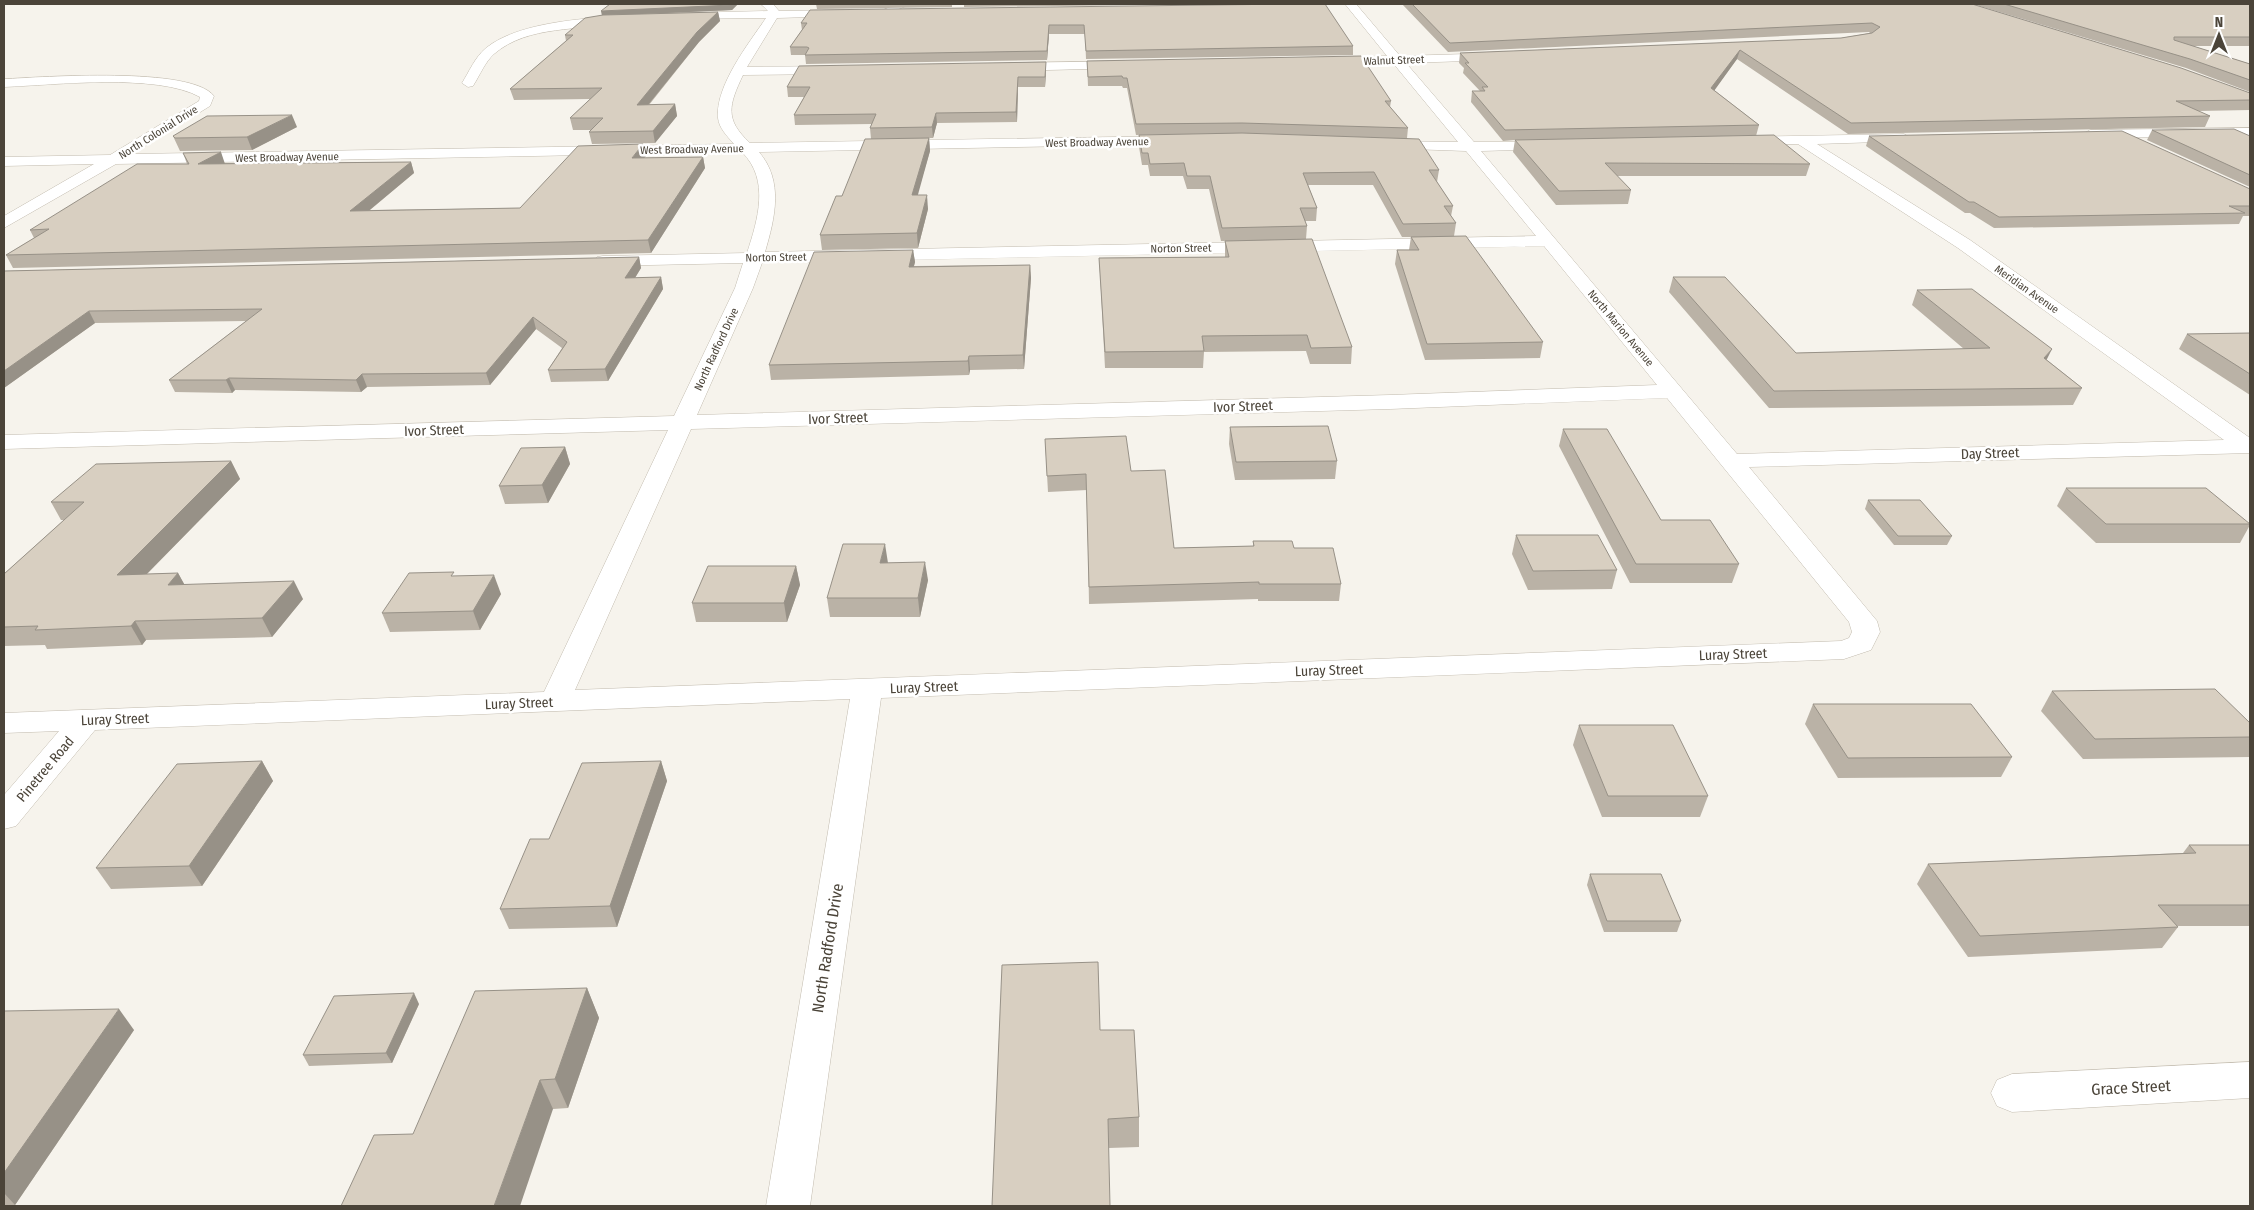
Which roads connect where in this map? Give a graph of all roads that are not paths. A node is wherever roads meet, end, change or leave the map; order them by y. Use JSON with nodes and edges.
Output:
{"nodes":[{"id":1,"x":1348,"y":5,"type":"edge"},
{"id":2,"x":910,"y":8,"type":"edge"},
{"id":3,"x":769,"y":9,"type":"edge"},
{"id":4,"x":857,"y":13,"type":"edge"},
{"id":5,"x":880,"y":13,"type":"edge"},
{"id":6,"x":671,"y":17,"type":"edge"},
{"id":7,"x":634,"y":18,"type":"edge"},
{"id":8,"x":1507,"y":55,"type":"edge"},
{"id":9,"x":1397,"y":60,"type":"junction"},
{"id":10,"x":1311,"y":62,"type":"edge"},
{"id":11,"x":1139,"y":64,"type":"edge"},
{"id":12,"x":993,"y":67,"type":"edge"},
{"id":13,"x":846,"y":70,"type":"edge"},
{"id":14,"x":739,"y":71,"type":"junction"},
{"id":15,"x":4,"y":83,"type":"edge"},
{"id":16,"x":468,"y":83,"type":"dead end"},
{"id":17,"x":2250,"y":132,"type":"edge"},
{"id":18,"x":2079,"y":134,"type":"edge"},
{"id":19,"x":2118,"y":134,"type":"junction"},
{"id":20,"x":1920,"y":138,"type":"edge"},
{"id":21,"x":1192,"y":140,"type":"edge"},
{"id":22,"x":1801,"y":140,"type":"junction"},
{"id":23,"x":1723,"y":141,"type":"edge"},
{"id":24,"x":1370,"y":144,"type":"edge"},
{"id":25,"x":1567,"y":145,"type":"edge"},
{"id":26,"x":1470,"y":147,"type":"junction"},
{"id":27,"x":746,"y":148,"type":"junction"},
{"id":28,"x":2153,"y":150,"type":"edge"},
{"id":29,"x":114,"y":160,"type":"junction"},
{"id":30,"x":4,"y":161,"type":"edge"},
{"id":31,"x":4,"y":224,"type":"edge"},
{"id":32,"x":1549,"y":241,"type":"junction"},
{"id":33,"x":754,"y":258,"type":"junction"},
{"id":34,"x":586,"y":262,"type":"edge"},
{"id":35,"x":1673,"y":391,"type":"junction"},
{"id":36,"x":682,"y":423,"type":"junction"},
{"id":37,"x":4,"y":442,"type":"edge"},
{"id":38,"x":2249,"y":446,"type":"edge"},
{"id":39,"x":1730,"y":461,"type":"junction"},
{"id":40,"x":1844,"y":650,"type":"joint"},
{"id":41,"x":867,"y":689,"type":"junction"},
{"id":42,"x":555,"y":701,"type":"junction"},
{"id":43,"x":86,"y":720,"type":"junction"},
{"id":44,"x":4,"y":723,"type":"edge"},
{"id":45,"x":4,"y":817,"type":"edge"},
{"id":46,"x":2250,"y":1080,"type":"edge"},
{"id":47,"x":2012,"y":1093,"type":"dead end"},
{"id":48,"x":788,"y":1206,"type":"edge"}],
"edges":[{"from":1,"to":9,"type":"street","name":"North Marion Avenue"},
{"from":2,"to":5,"type":"street"},
{"from":3,"to":4,"type":"street"},
{"from":3,"to":6,"type":"street"},
{"from":3,"to":14,"type":"street","name":"North Radford Drive"},
{"from":7,"to":16,"type":"street"},
{"from":8,"to":9,"type":"street","name":"Walnut Street"},
{"from":9,"to":10,"type":"street","name":"Walnut Street"},
{"from":9,"to":26,"type":"street","name":"North Marion Avenue"},
{"from":11,"to":12,"type":"street"},
{"from":13,"to":14,"type":"street"},
{"from":14,"to":27,"type":"street","name":"North Radford Drive"},
{"from":15,"to":29,"type":"street","name":"North Colonial Drive"},
{"from":17,"to":19,"type":"street"},
{"from":18,"to":19,"type":"street"},
{"from":19,"to":28,"type":"street"},
{"from":20,"to":22,"type":"street"},
{"from":21,"to":27,"type":"street","name":"West Broadway Avenue"},
{"from":22,"to":23,"type":"street"},
{"from":22,"to":38,"type":"street","name":"Meridian Avenue"},
{"from":24,"to":26,"type":"street"},
{"from":25,"to":26,"type":"street"},
{"from":26,"to":32,"type":"street","name":"North Marion Avenue"},
{"from":27,"to":29,"type":"street","name":"West Broadway Avenue"},
{"from":27,"to":33,"type":"street","name":"North Radford Drive"},
{"from":29,"to":30,"type":"street","name":"West Broadway Avenue"},
{"from":29,"to":31,"type":"street","name":"North Colonial Drive"},
{"from":32,"to":33,"type":"street","name":"Norton Street"},
{"from":32,"to":35,"type":"street","name":"North Marion Avenue"},
{"from":33,"to":34,"type":"street","name":"Norton Street"},
{"from":33,"to":36,"type":"street","name":"North Radford Drive"},
{"from":35,"to":36,"type":"street","name":"Ivor Street"},
{"from":35,"to":39,"type":"street","name":"North Marion Avenue"},
{"from":36,"to":37,"type":"street","name":"Ivor Street"},
{"from":36,"to":42,"type":"street","name":"North Radford Drive"},
{"from":38,"to":39,"type":"street","name":"Day Street"},
{"from":39,"to":40,"type":"street","name":"North Marion Avenue"},
{"from":40,"to":41,"type":"street","name":"Luray Street"},
{"from":41,"to":42,"type":"street","name":"Luray Street"},
{"from":41,"to":48,"type":"street","name":"North Radford Drive"},
{"from":42,"to":43,"type":"street","name":"Luray Street"},
{"from":43,"to":44,"type":"street","name":"Luray Street"},
{"from":43,"to":45,"type":"street","name":"Pinetree Road"},
{"from":46,"to":47,"type":"street","name":"Grace Street"}]}
